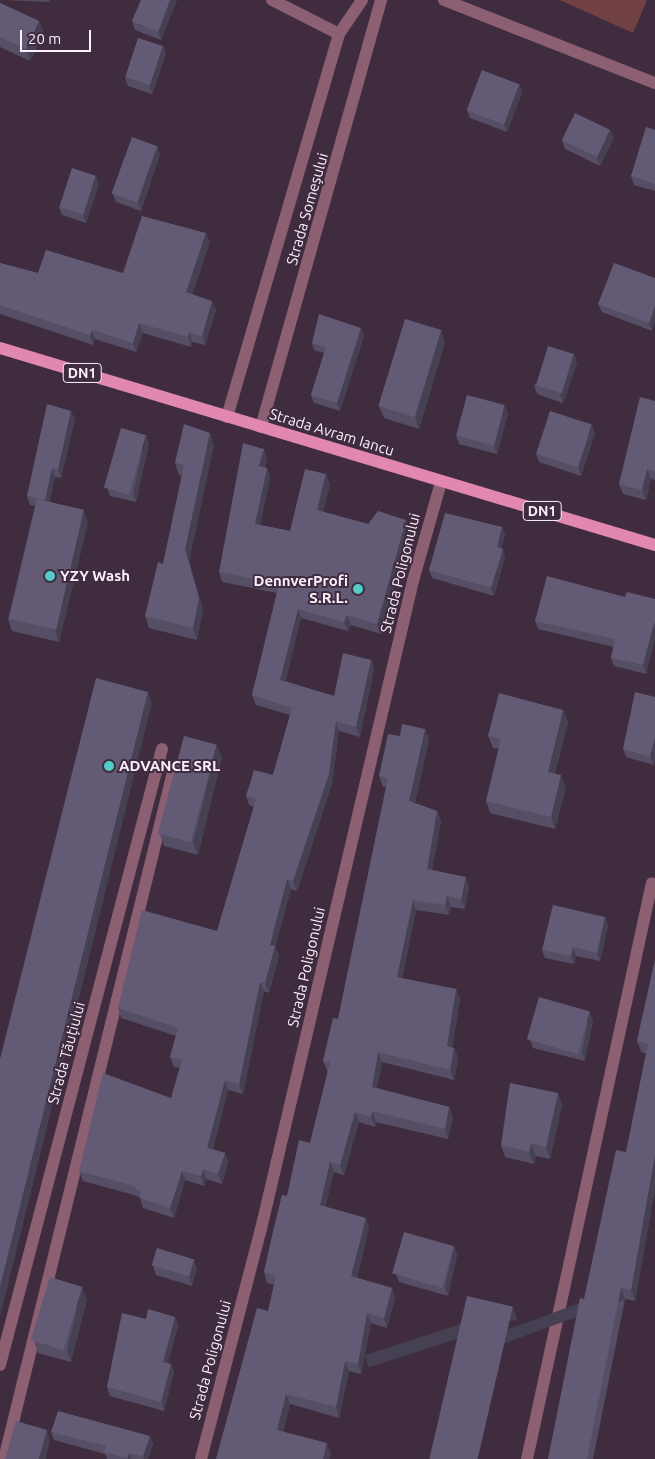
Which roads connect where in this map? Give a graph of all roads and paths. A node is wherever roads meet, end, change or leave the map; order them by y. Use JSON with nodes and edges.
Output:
{"nodes":[{"id":1,"x":272,"y":0,"type":"edge"},
{"id":2,"x":362,"y":0,"type":"edge"},
{"id":3,"x":382,"y":0,"type":"edge"},
{"id":4,"x":444,"y":0,"type":"edge"},
{"id":5,"x":339,"y":34,"type":"junction"},
{"id":6,"x":655,"y":83,"type":"edge"},
{"id":7,"x":0,"y":348,"type":"edge"},
{"id":8,"x":227,"y":417,"type":"junction"},
{"id":9,"x":261,"y":427,"type":"junction"},
{"id":10,"x":441,"y":482,"type":"junction"},
{"id":11,"x":655,"y":545,"type":"edge"},
{"id":12,"x":162,"y":750,"type":"dead end"},
{"id":13,"x":174,"y":768,"type":"edge"},
{"id":14,"x":652,"y":883,"type":"dead end"},
{"id":15,"x":0,"y":1365,"type":"edge"},
{"id":16,"x":4,"y":1459,"type":"edge"},
{"id":17,"x":201,"y":1459,"type":"edge"},
{"id":18,"x":527,"y":1459,"type":"edge"}],
"edges":[{"from":1,"to":5,"type":"street"},
{"from":2,"to":5,"type":"street","name":"Strada Someșului"},
{"from":3,"to":9,"type":"street","name":"Strada Someșului"},
{"from":4,"to":6,"type":"street"},
{"from":5,"to":8,"type":"street","name":"Strada Someșului"},
{"from":7,"to":8,"type":"main road","name":"Strada Avram Iancu","number":"DN1"},
{"from":8,"to":9,"type":"main road","name":"Strada Avram Iancu","number":"DN1"},
{"from":9,"to":10,"type":"main road","name":"Strada Avram Iancu","number":"DN1"},
{"from":10,"to":11,"type":"main road","name":"Strada Avram Iancu","number":"DN1"},
{"from":10,"to":17,"type":"street","name":"Strada Poligonului"},
{"from":12,"to":15,"type":"street","name":"Strada Tăuțiului"},
{"from":13,"to":16,"type":"street"},
{"from":14,"to":18,"type":"street"}]}
